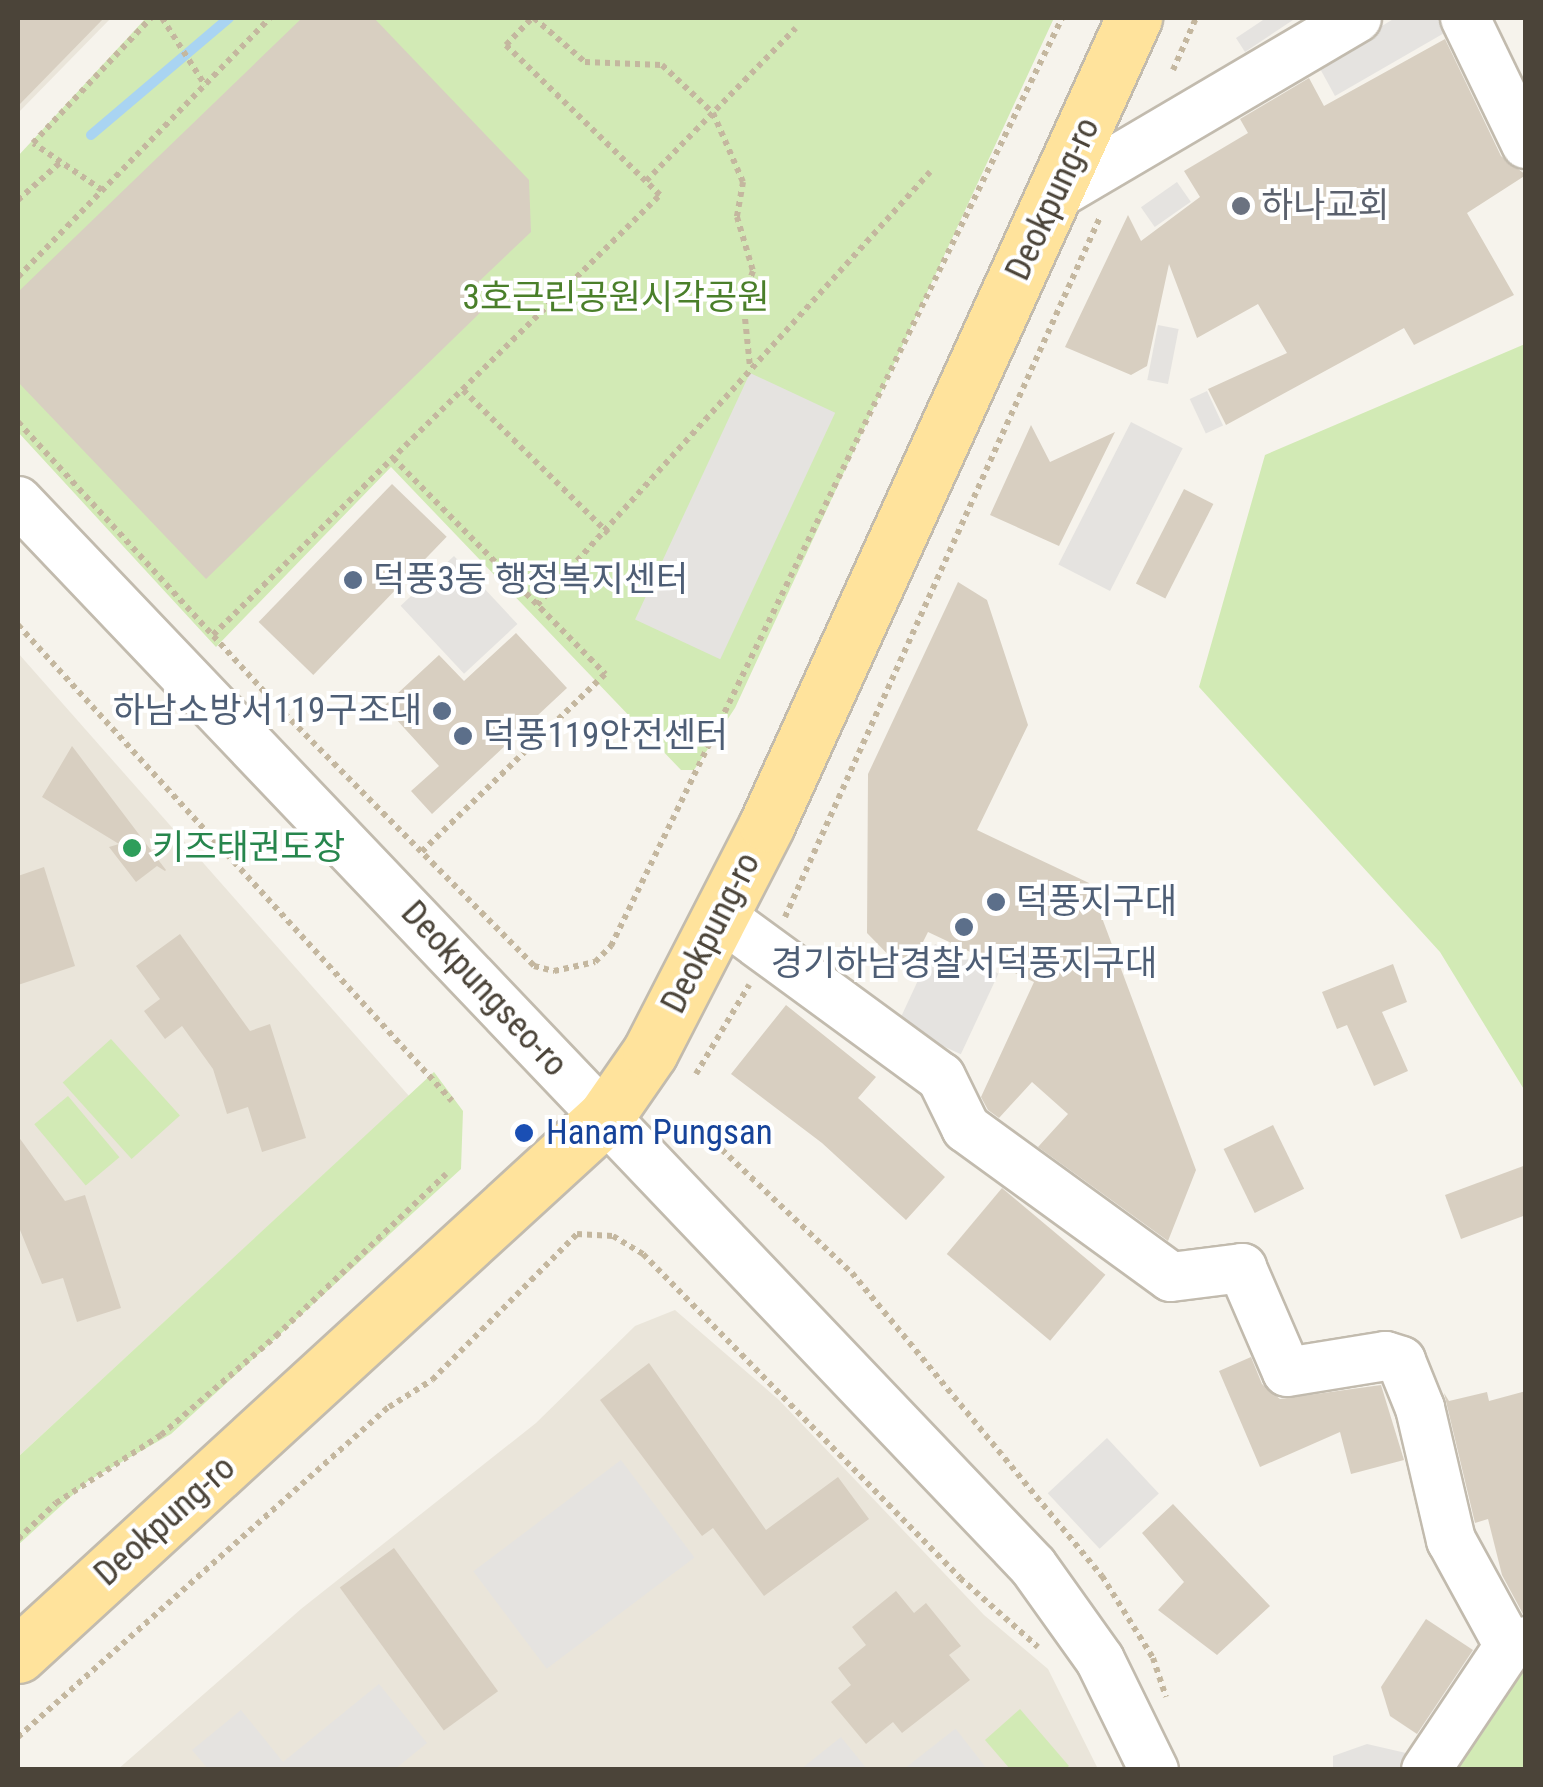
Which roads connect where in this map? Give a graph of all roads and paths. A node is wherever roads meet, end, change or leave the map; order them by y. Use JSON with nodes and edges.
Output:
{"nodes":[{"id":1,"x":151,"y":18,"type":"edge"},
{"id":2,"x":162,"y":18,"type":"edge"},
{"id":3,"x":270,"y":18,"type":"edge"},
{"id":4,"x":533,"y":18,"type":"edge"},
{"id":5,"x":1062,"y":18,"type":"edge"},
{"id":6,"x":1134,"y":18,"type":"edge"},
{"id":7,"x":1196,"y":18,"type":"edge"},
{"id":8,"x":1357,"y":18,"type":"edge"},
{"id":9,"x":1464,"y":18,"type":"edge"},
{"id":10,"x":796,"y":28,"type":"dead end"},
{"id":11,"x":1173,"y":70,"type":"dead end"},
{"id":12,"x":205,"y":85,"type":"junction"},
{"id":13,"x":713,"y":113,"type":"junction"},
{"id":14,"x":1526,"y":144,"type":"edge"},
{"id":15,"x":62,"y":161,"type":"junction"},
{"id":16,"x":930,"y":172,"type":"dead end"},
{"id":17,"x":646,"y":181,"type":"junction"},
{"id":18,"x":102,"y":190,"type":"junction"},
{"id":19,"x":18,"y":200,"type":"edge"},
{"id":20,"x":1082,"y":200,"type":"junction"},
{"id":21,"x":18,"y":277,"type":"edge"},
{"id":22,"x":750,"y":368,"type":"junction"},
{"id":23,"x":463,"y":390,"type":"junction"},
{"id":24,"x":18,"y":422,"type":"edge"},
{"id":25,"x":393,"y":458,"type":"junction"},
{"id":26,"x":18,"y":501,"type":"edge"},
{"id":27,"x":608,"y":532,"type":"junction"},
{"id":28,"x":537,"y":605,"type":"junction"},
{"id":29,"x":18,"y":625,"type":"edge"},
{"id":30,"x":213,"y":635,"type":"junction"},
{"id":31,"x":419,"y":854,"type":"junction"},
{"id":32,"x":722,"y":918,"type":"junction"},
{"id":33,"x":769,"y":952,"type":"junction"},
{"id":34,"x":696,"y":1074,"type":"dead end"},
{"id":35,"x":452,"y":1101,"type":"dead end"},
{"id":36,"x":606,"y":1118,"type":"junction"},
{"id":37,"x":700,"y":1129,"type":"dead end"},
{"id":38,"x":446,"y":1174,"type":"dead end"},
{"id":39,"x":18,"y":1539,"type":"edge"},
{"id":40,"x":1517,"y":1643,"type":"edge"},
{"id":41,"x":18,"y":1655,"type":"edge"},
{"id":42,"x":1050,"y":1662,"type":"dead end"},
{"id":43,"x":1171,"y":1714,"type":"dead end"},
{"id":44,"x":18,"y":1737,"type":"edge"},
{"id":45,"x":1154,"y":1770,"type":"edge"},
{"id":46,"x":1426,"y":1770,"type":"edge"}],
"edges":[{"from":1,"to":15,"type":"path"},
{"from":2,"to":12,"type":"path"},
{"from":3,"to":12,"type":"path"},
{"from":4,"to":13,"type":"path"},
{"from":4,"to":17,"type":"path"},
{"from":5,"to":31,"type":"path"},
{"from":6,"to":20,"type":"main road","name":"Deokpung-ro"},
{"from":7,"to":11,"type":"path"},
{"from":8,"to":20,"type":"street"},
{"from":9,"to":14,"type":"street"},
{"from":10,"to":13,"type":"path"},
{"from":12,"to":18,"type":"path"},
{"from":13,"to":17,"type":"path"},
{"from":13,"to":22,"type":"path"},
{"from":15,"to":18,"type":"path"},
{"from":15,"to":19,"type":"path"},
{"from":16,"to":22,"type":"path"},
{"from":17,"to":23,"type":"path"},
{"from":18,"to":21,"type":"path"},
{"from":20,"to":32,"type":"main road","name":"Deokpung-ro"},
{"from":20,"to":33,"type":"path"},
{"from":22,"to":27,"type":"path"},
{"from":23,"to":25,"type":"path"},
{"from":23,"to":27,"type":"path"},
{"from":24,"to":30,"type":"path"},
{"from":25,"to":28,"type":"path"},
{"from":25,"to":30,"type":"path"},
{"from":26,"to":36,"type":"street","name":"Deokpungseo-ro"},
{"from":27,"to":28,"type":"path"},
{"from":28,"to":31,"type":"path"},
{"from":29,"to":35,"type":"path"},
{"from":30,"to":31,"type":"path"},
{"from":32,"to":33,"type":"street"},
{"from":32,"to":36,"type":"main road","name":"Deokpung-ro"},
{"from":33,"to":34,"type":"path"},
{"from":33,"to":40,"type":"street"},
{"from":36,"to":41,"type":"main road","name":"Deokpung-ro"},
{"from":36,"to":45,"type":"street","name":"Deokpungseo-ro"},
{"from":37,"to":43,"type":"path"},
{"from":38,"to":39,"type":"path"},
{"from":40,"to":46,"type":"street"},
{"from":42,"to":44,"type":"path"}]}
